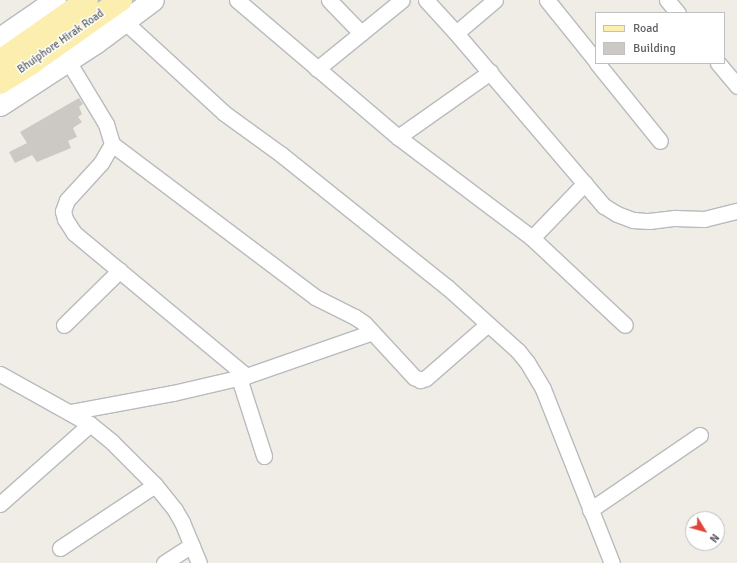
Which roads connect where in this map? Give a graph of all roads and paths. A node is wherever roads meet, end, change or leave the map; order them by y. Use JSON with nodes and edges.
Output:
{"nodes":[{"id":1,"x":55,"y":0,"type":"edge"},
{"id":2,"x":87,"y":0,"type":"edge"},
{"id":3,"x":121,"y":0,"type":"edge"},
{"id":4,"x":153,"y":0,"type":"edge"},
{"id":5,"x":237,"y":0,"type":"edge"},
{"id":6,"x":329,"y":0,"type":"edge"},
{"id":7,"x":402,"y":0,"type":"edge"},
{"id":8,"x":426,"y":0,"type":"edge"},
{"id":9,"x":495,"y":0,"type":"edge"},
{"id":10,"x":547,"y":0,"type":"edge"},
{"id":11,"x":667,"y":0,"type":"edge"},
{"id":12,"x":677,"y":12,"type":"edge"},
{"id":13,"x":124,"y":22,"type":"junction"},
{"id":14,"x":361,"y":33,"type":"junction"},
{"id":15,"x":456,"y":33,"type":"junction"},
{"id":16,"x":0,"y":38,"type":"edge"},
{"id":17,"x":595,"y":60,"type":"edge"},
{"id":18,"x":0,"y":61,"type":"edge"},
{"id":19,"x":68,"y":61,"type":"junction"},
{"id":20,"x":599,"y":64,"type":"edge"},
{"id":21,"x":719,"y":64,"type":"edge"},
{"id":22,"x":317,"y":69,"type":"junction"},
{"id":23,"x":490,"y":72,"type":"junction"},
{"id":24,"x":0,"y":83,"type":"edge"},
{"id":25,"x":737,"y":86,"type":"edge"},
{"id":26,"x":0,"y":105,"type":"edge"},
{"id":27,"x":398,"y":137,"type":"junction"},
{"id":28,"x":660,"y":141,"type":"dead end"},
{"id":29,"x":112,"y":144,"type":"junction"},
{"id":30,"x":585,"y":183,"type":"junction"},
{"id":31,"x":737,"y":210,"type":"edge"},
{"id":32,"x":532,"y":238,"type":"junction"},
{"id":33,"x":120,"y":270,"type":"junction"},
{"id":34,"x":488,"y":324,"type":"junction"},
{"id":35,"x":64,"y":325,"type":"dead end"},
{"id":36,"x":625,"y":325,"type":"dead end"},
{"id":37,"x":372,"y":332,"type":"junction"},
{"id":38,"x":0,"y":374,"type":"edge"},
{"id":39,"x":242,"y":377,"type":"junction"},
{"id":40,"x":70,"y":412,"type":"junction"},
{"id":41,"x":90,"y":424,"type":"junction"},
{"id":42,"x":700,"y":435,"type":"dead end"},
{"id":43,"x":264,"y":456,"type":"dead end"},
{"id":44,"x":155,"y":485,"type":"junction"},
{"id":45,"x":0,"y":504,"type":"edge"},
{"id":46,"x":590,"y":510,"type":"junction"},
{"id":47,"x":192,"y":545,"type":"junction"},
{"id":48,"x":60,"y":548,"type":"dead end"},
{"id":49,"x":164,"y":563,"type":"edge"},
{"id":50,"x":199,"y":563,"type":"edge"},
{"id":51,"x":612,"y":563,"type":"edge"}],
"edges":[{"from":1,"to":16,"type":"street"},
{"from":2,"to":18,"type":"main road","name":"Bhuiphore Hirak Road"},
{"from":3,"to":24,"type":"main road","name":"Bhuiphore Hirak Road"},
{"from":4,"to":13,"type":"street"},
{"from":5,"to":22,"type":"street"},
{"from":6,"to":14,"type":"street"},
{"from":7,"to":14,"type":"street"},
{"from":8,"to":15,"type":"street"},
{"from":9,"to":15,"type":"street"},
{"from":10,"to":17,"type":"street"},
{"from":11,"to":12,"type":"street"},
{"from":13,"to":19,"type":"street"},
{"from":13,"to":34,"type":"street"},
{"from":14,"to":22,"type":"street"},
{"from":15,"to":23,"type":"street"},
{"from":19,"to":26,"type":"street"},
{"from":19,"to":29,"type":"street"},
{"from":20,"to":28,"type":"street"},
{"from":21,"to":25,"type":"street"},
{"from":22,"to":27,"type":"street"},
{"from":23,"to":27,"type":"street"},
{"from":23,"to":30,"type":"street"},
{"from":27,"to":32,"type":"street"},
{"from":29,"to":33,"type":"street"},
{"from":29,"to":37,"type":"street"},
{"from":30,"to":31,"type":"street"},
{"from":30,"to":32,"type":"street"},
{"from":32,"to":36,"type":"street"},
{"from":33,"to":35,"type":"street"},
{"from":33,"to":39,"type":"street"},
{"from":34,"to":37,"type":"street"},
{"from":34,"to":46,"type":"street"},
{"from":37,"to":39,"type":"street"},
{"from":38,"to":40,"type":"street"},
{"from":39,"to":40,"type":"street"},
{"from":39,"to":43,"type":"street"},
{"from":40,"to":41,"type":"street"},
{"from":41,"to":44,"type":"street"},
{"from":41,"to":45,"type":"street"},
{"from":42,"to":46,"type":"street"},
{"from":44,"to":47,"type":"street"},
{"from":44,"to":48,"type":"street"},
{"from":46,"to":51,"type":"street"},
{"from":47,"to":49,"type":"street"},
{"from":47,"to":50,"type":"street"}]}
